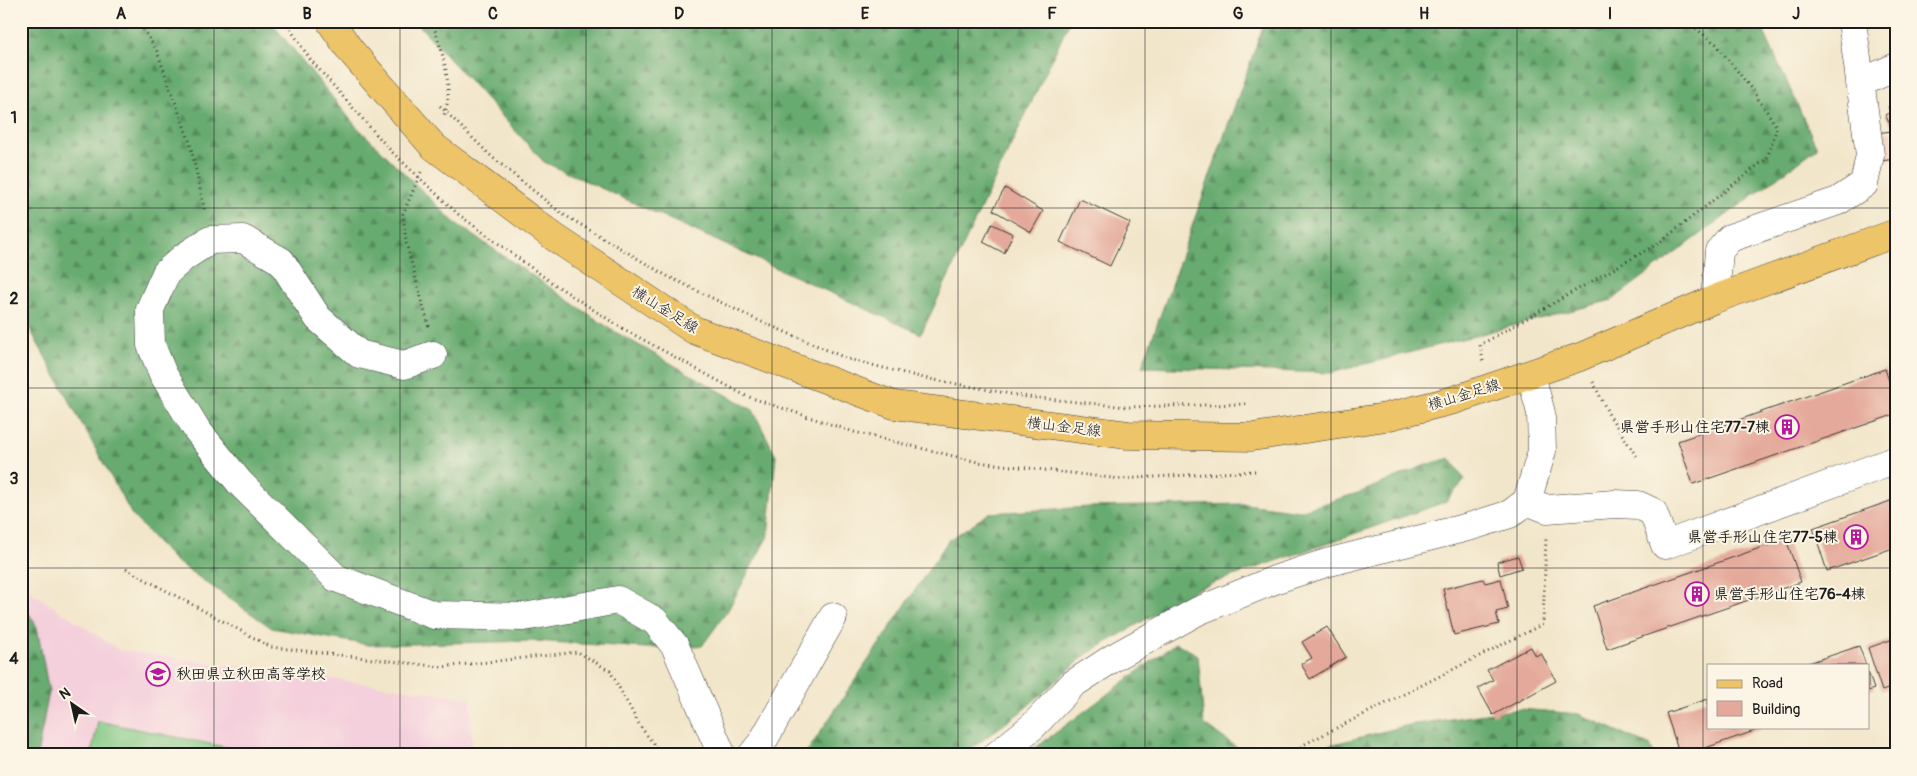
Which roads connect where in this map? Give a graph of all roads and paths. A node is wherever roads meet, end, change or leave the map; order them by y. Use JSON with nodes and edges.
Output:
{"nodes":[{"id":1,"x":138,"y":21,"type":"edge"},
{"id":2,"x":285,"y":21,"type":"edge"},
{"id":3,"x":330,"y":21,"type":"edge"},
{"id":4,"x":1686,"y":21,"type":"edge"},
{"id":5,"x":1852,"y":21,"type":"edge"},
{"id":6,"x":1896,"y":67,"type":"edge"},
{"id":7,"x":1860,"y":83,"type":"junction"},
{"id":8,"x":438,"y":105,"type":"dead end"},
{"id":9,"x":404,"y":214,"type":"dead end"},
{"id":10,"x":1896,"y":233,"type":"edge"},
{"id":11,"x":210,"y":240,"type":"junction"},
{"id":12,"x":1715,"y":299,"type":"junction"},
{"id":13,"x":433,"y":355,"type":"joint"},
{"id":14,"x":1580,"y":357,"type":"junction"},
{"id":15,"x":1531,"y":375,"type":"junction"},
{"id":16,"x":1487,"y":389,"type":"junction"},
{"id":17,"x":1246,"y":404,"type":"dead end"},
{"id":18,"x":1636,"y":457,"type":"dead end"},
{"id":19,"x":1896,"y":460,"type":"edge"},
{"id":20,"x":1256,"y":471,"type":"dead end"},
{"id":21,"x":1537,"y":505,"type":"junction"},
{"id":22,"x":126,"y":570,"type":"dead end"},
{"id":23,"x":833,"y":616,"type":"dead end"},
{"id":24,"x":662,"y":755,"type":"edge"},
{"id":25,"x":722,"y":755,"type":"edge"},
{"id":26,"x":752,"y":755,"type":"edge"},
{"id":27,"x":998,"y":755,"type":"edge"},
{"id":28,"x":1296,"y":755,"type":"edge"}],
"edges":[{"from":1,"to":11,"type":"path"},
{"from":2,"to":20,"type":"path","bridge":true},
{"from":3,"to":16,"type":"main road","name":"横山金足線","bridge":true},
{"from":4,"to":16,"type":"path"},
{"from":5,"to":7,"type":"street"},
{"from":6,"to":7,"type":"street"},
{"from":7,"to":12,"type":"street"},
{"from":8,"to":17,"type":"path","bridge":true},
{"from":9,"to":13,"type":"path"},
{"from":10,"to":12,"type":"main road","name":"横山金足線"},
{"from":11,"to":13,"type":"street"},
{"from":11,"to":25,"type":"street"},
{"from":12,"to":14,"type":"main road","name":"横山金足線"},
{"from":14,"to":15,"type":"main road","name":"横山金足線"},
{"from":14,"to":18,"type":"path"},
{"from":15,"to":16,"type":"main road","name":"横山金足線"},
{"from":15,"to":21,"type":"street"},
{"from":19,"to":21,"type":"street"},
{"from":21,"to":27,"type":"street"},
{"from":21,"to":28,"type":"path"},
{"from":22,"to":24,"type":"path"},
{"from":23,"to":26,"type":"street"}]}
